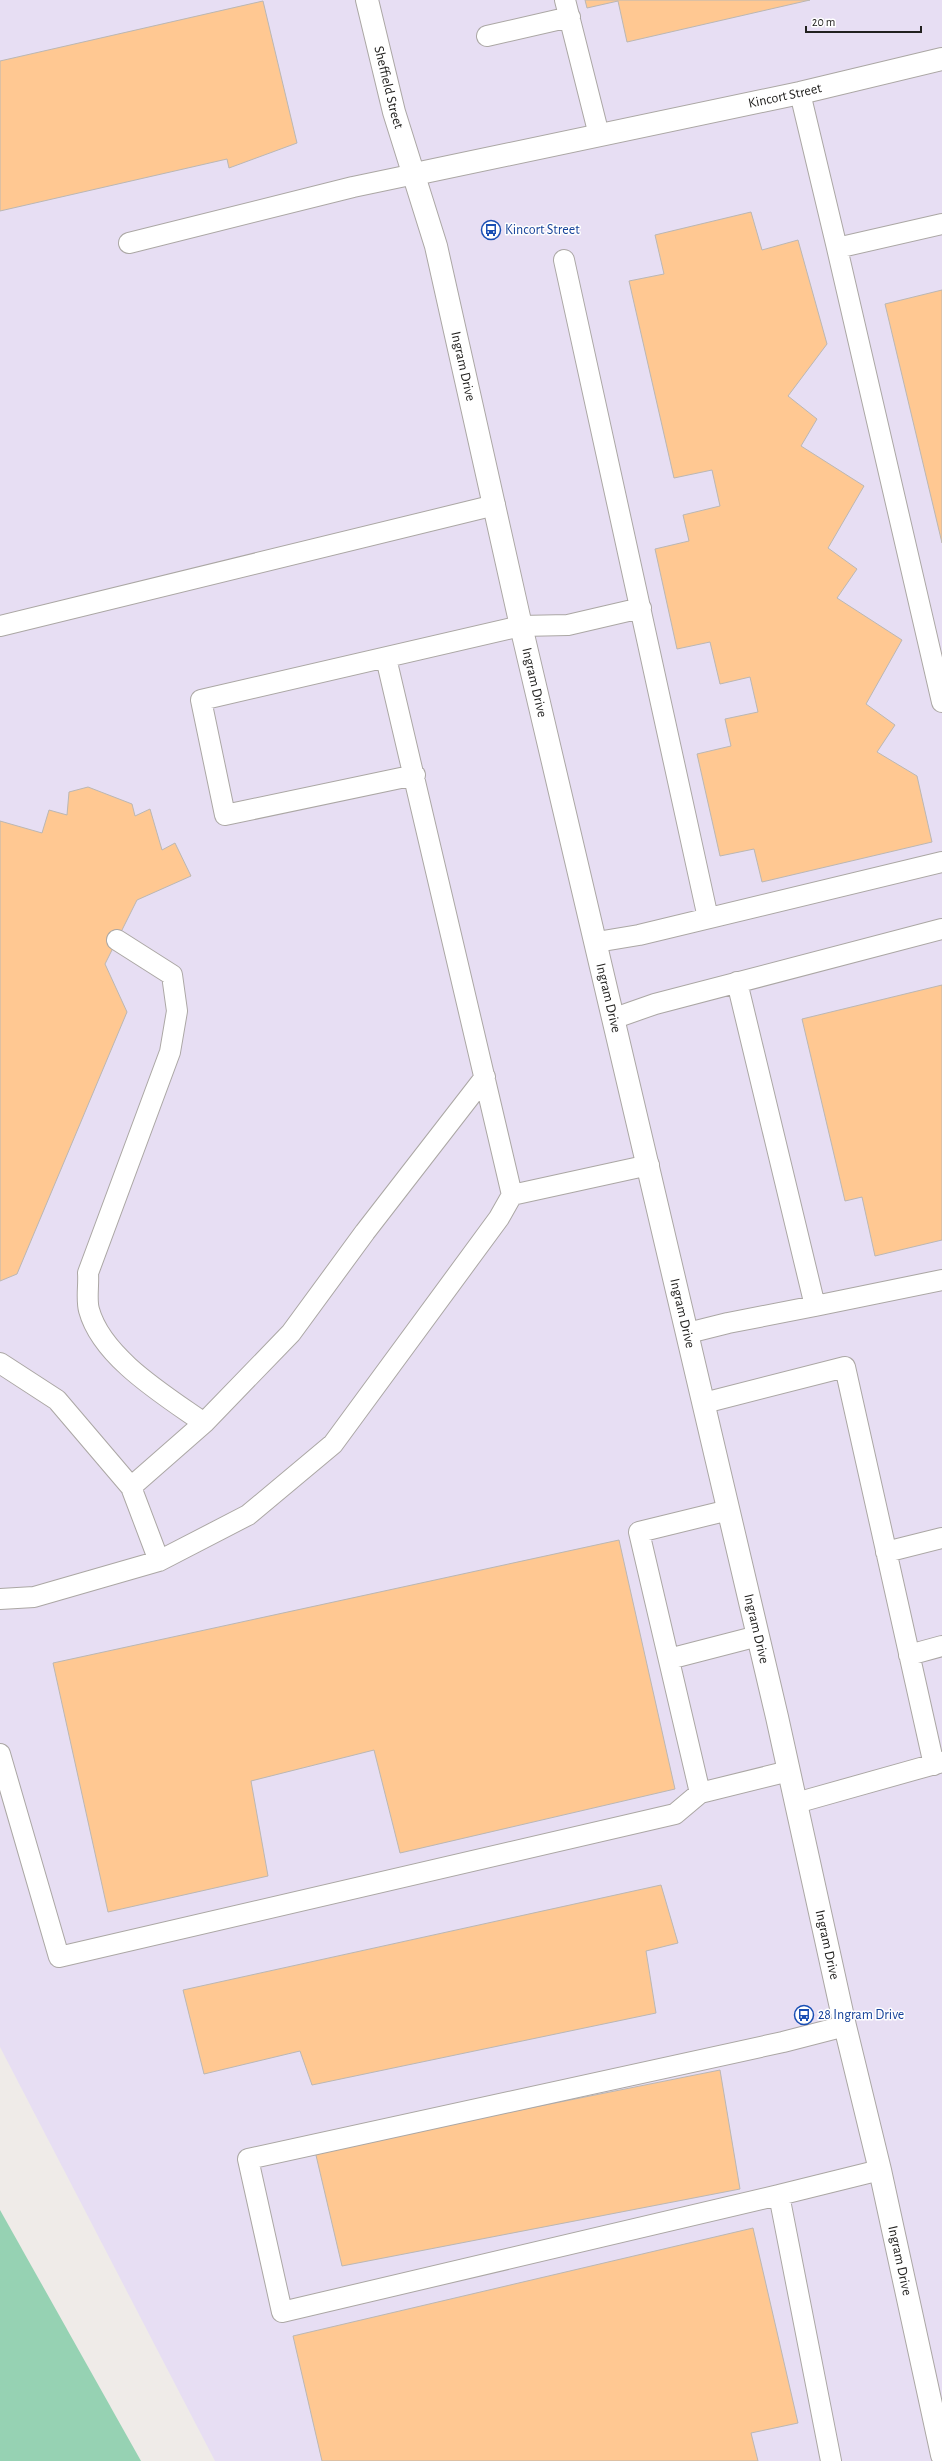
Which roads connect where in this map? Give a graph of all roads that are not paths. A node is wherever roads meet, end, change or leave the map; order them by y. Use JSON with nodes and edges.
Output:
{"nodes":[{"id":1,"x":367,"y":0,"type":"edge"},
{"id":2,"x":567,"y":8,"type":"edge"},
{"id":3,"x":487,"y":36,"type":"dead end"},
{"id":4,"x":942,"y":60,"type":"edge"},
{"id":5,"x":800,"y":92,"type":"junction"},
{"id":6,"x":599,"y":135,"type":"junction"},
{"id":7,"x":415,"y":174,"type":"junction"},
{"id":8,"x":942,"y":224,"type":"edge"},
{"id":9,"x":129,"y":243,"type":"dead end"},
{"id":10,"x":837,"y":248,"type":"junction"},
{"id":11,"x":564,"y":260,"type":"dead end"},
{"id":12,"x":495,"y":505,"type":"junction"},
{"id":13,"x":641,"y":608,"type":"junction"},
{"id":14,"x":0,"y":626,"type":"edge"},
{"id":15,"x":521,"y":626,"type":"junction"},
{"id":16,"x":386,"y":658,"type":"junction"},
{"id":17,"x":942,"y":702,"type":"edge"},
{"id":18,"x":415,"y":775,"type":"junction"},
{"id":19,"x":942,"y":862,"type":"edge"},
{"id":20,"x":708,"y":918,"type":"junction"},
{"id":21,"x":942,"y":929,"type":"edge"},
{"id":22,"x":117,"y":940,"type":"dead end"},
{"id":23,"x":597,"y":942,"type":"junction"},
{"id":24,"x":737,"y":982,"type":"junction"},
{"id":25,"x":615,"y":1018,"type":"junction"},
{"id":26,"x":485,"y":1077,"type":"junction"},
{"id":27,"x":649,"y":1165,"type":"junction"},
{"id":28,"x":512,"y":1195,"type":"junction"},
{"id":29,"x":942,"y":1280,"type":"edge"},
{"id":30,"x":815,"y":1306,"type":"junction"},
{"id":31,"x":688,"y":1333,"type":"junction"},
{"id":32,"x":0,"y":1363,"type":"edge"},
{"id":33,"x":704,"y":1403,"type":"junction"},
{"id":34,"x":204,"y":1423,"type":"junction"},
{"id":35,"x":131,"y":1487,"type":"junction"},
{"id":36,"x":729,"y":1510,"type":"junction"},
{"id":37,"x":942,"y":1538,"type":"edge"},
{"id":38,"x":886,"y":1552,"type":"junction"},
{"id":39,"x":159,"y":1561,"type":"junction"},
{"id":40,"x":0,"y":1600,"type":"edge"},
{"id":41,"x":758,"y":1636,"type":"junction"},
{"id":42,"x":942,"y":1646,"type":"edge"},
{"id":43,"x":909,"y":1655,"type":"junction"},
{"id":44,"x":669,"y":1659,"type":"junction"},
{"id":45,"x":0,"y":1754,"type":"edge"},
{"id":46,"x":938,"y":1763,"type":"edge"},
{"id":47,"x":789,"y":1771,"type":"junction"},
{"id":48,"x":700,"y":1793,"type":"junction"},
{"id":49,"x":796,"y":1804,"type":"junction"},
{"id":50,"x":845,"y":2026,"type":"junction"},
{"id":51,"x":880,"y":2170,"type":"junction"},
{"id":52,"x":779,"y":2195,"type":"junction"},
{"id":53,"x":942,"y":2455,"type":"edge"},
{"id":54,"x":831,"y":2461,"type":"edge"}],
"edges":[{"from":1,"to":7,"type":"street","name":"Sheffield Street"},
{"from":2,"to":3,"type":"lane"},
{"from":2,"to":6,"type":"lane"},
{"from":4,"to":5,"type":"street","name":"Kincort Street"},
{"from":5,"to":6,"type":"street","name":"Kincort Street"},
{"from":5,"to":10,"type":"lane"},
{"from":6,"to":7,"type":"street","name":"Kincort Street"},
{"from":7,"to":9,"type":"lane"},
{"from":7,"to":12,"type":"street","name":"Ingram Drive"},
{"from":8,"to":10,"type":"lane"},
{"from":10,"to":17,"type":"lane"},
{"from":11,"to":13,"type":"lane"},
{"from":12,"to":14,"type":"lane"},
{"from":12,"to":15,"type":"street","name":"Ingram Drive"},
{"from":13,"to":15,"type":"lane"},
{"from":13,"to":20,"type":"lane"},
{"from":15,"to":16,"type":"lane"},
{"from":15,"to":23,"type":"street","name":"Ingram Drive"},
{"from":16,"to":18,"type":"lane"},
{"from":16,"to":18,"type":"lane"},
{"from":18,"to":26,"type":"lane"},
{"from":19,"to":20,"type":"lane"},
{"from":20,"to":23,"type":"lane"},
{"from":21,"to":24,"type":"lane"},
{"from":22,"to":34,"type":"lane"},
{"from":23,"to":25,"type":"street","name":"Ingram Drive"},
{"from":24,"to":25,"type":"lane"},
{"from":24,"to":30,"type":"lane"},
{"from":25,"to":27,"type":"street","name":"Ingram Drive"},
{"from":26,"to":28,"type":"lane"},
{"from":26,"to":34,"type":"lane"},
{"from":27,"to":28,"type":"lane"},
{"from":27,"to":31,"type":"street","name":"Ingram Drive"},
{"from":28,"to":39,"type":"lane"},
{"from":29,"to":30,"type":"lane"},
{"from":30,"to":31,"type":"lane"},
{"from":31,"to":33,"type":"street","name":"Ingram Drive"},
{"from":32,"to":35,"type":"lane"},
{"from":33,"to":36,"type":"street","name":"Ingram Drive"},
{"from":33,"to":38,"type":"lane"},
{"from":34,"to":35,"type":"lane"},
{"from":35,"to":39,"type":"lane"},
{"from":36,"to":41,"type":"street","name":"Ingram Drive"},
{"from":36,"to":44,"type":"lane"},
{"from":37,"to":38,"type":"lane"},
{"from":38,"to":43,"type":"lane"},
{"from":39,"to":40,"type":"lane"},
{"from":41,"to":44,"type":"lane"},
{"from":41,"to":47,"type":"street","name":"Ingram Drive"},
{"from":42,"to":43,"type":"lane"},
{"from":43,"to":46,"type":"lane"},
{"from":44,"to":48,"type":"lane"},
{"from":45,"to":48,"type":"lane"},
{"from":46,"to":49,"type":"lane"},
{"from":47,"to":48,"type":"lane"},
{"from":47,"to":49,"type":"street","name":"Ingram Drive"},
{"from":49,"to":50,"type":"street","name":"Ingram Drive"},
{"from":50,"to":51,"type":"street","name":"Ingram Drive"},
{"from":50,"to":52,"type":"lane"},
{"from":51,"to":52,"type":"lane"},
{"from":51,"to":53,"type":"street","name":"Ingram Drive"},
{"from":52,"to":54,"type":"lane"}]}
